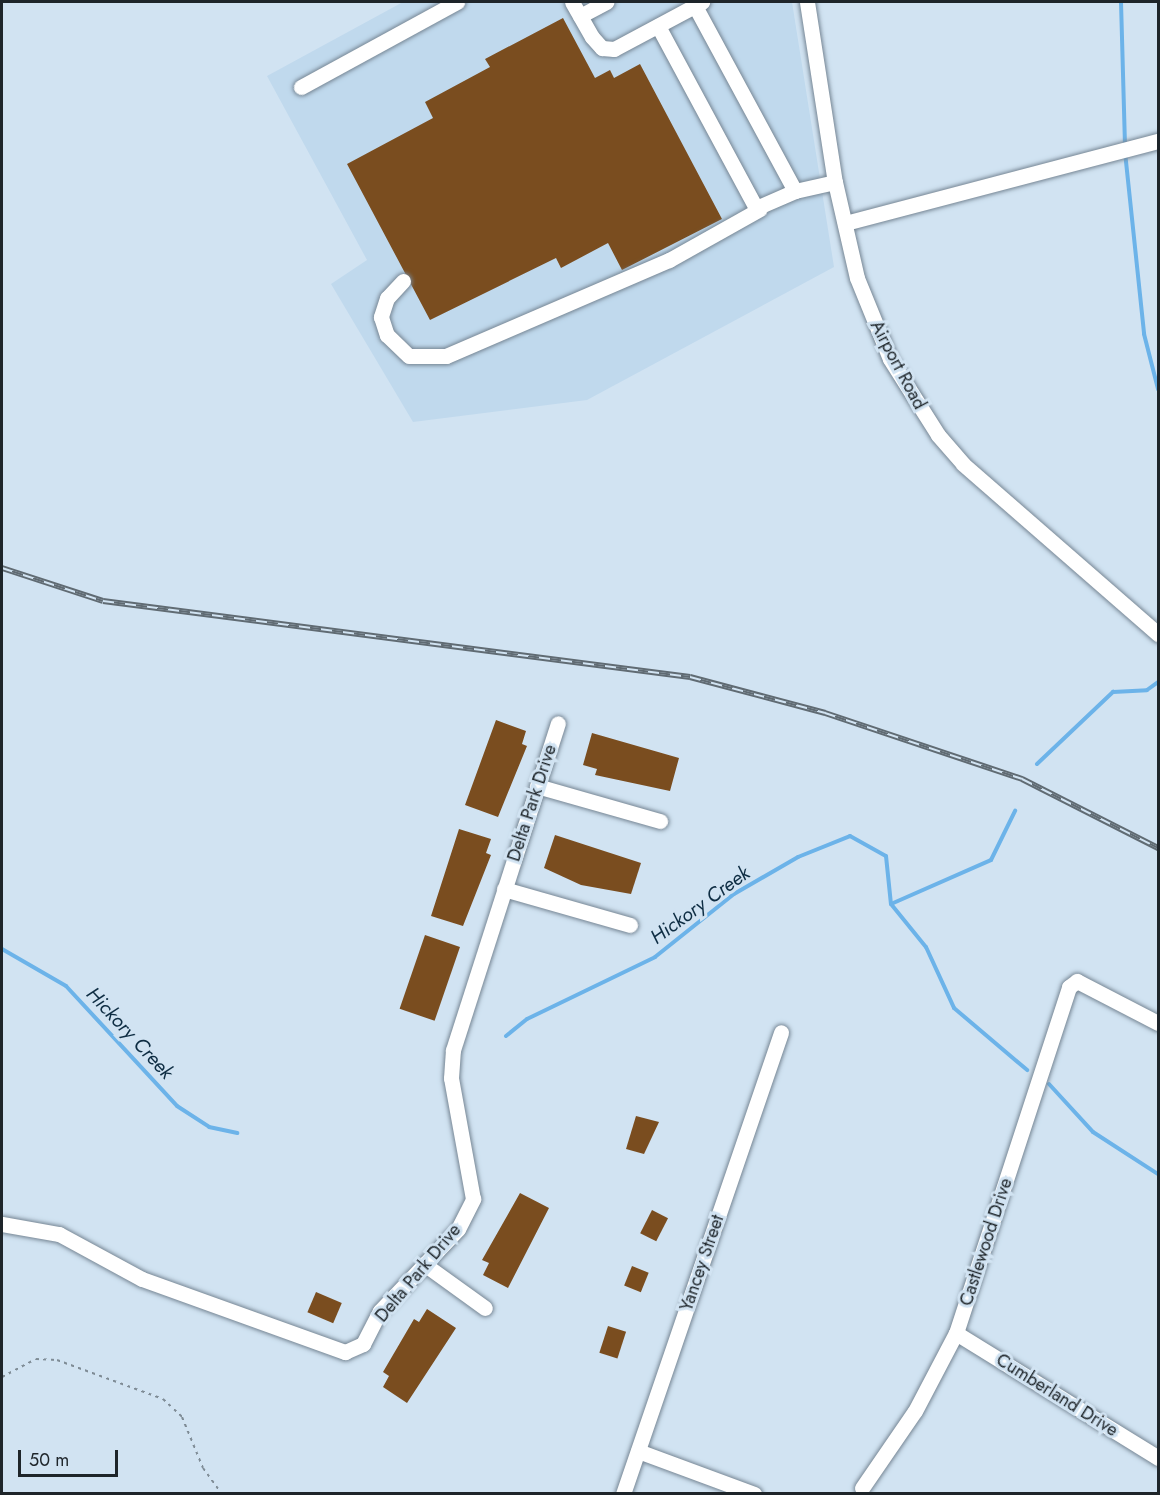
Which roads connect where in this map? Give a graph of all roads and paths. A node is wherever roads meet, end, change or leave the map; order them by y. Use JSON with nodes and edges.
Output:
{"nodes":[{"id":1,"x":457,"y":2,"type":"edge"},
{"id":2,"x":572,"y":2,"type":"edge"},
{"id":3,"x":606,"y":2,"type":"edge"},
{"id":4,"x":807,"y":2,"type":"edge"},
{"id":5,"x":696,"y":3,"type":"edge"},
{"id":6,"x":580,"y":16,"type":"junction"},
{"id":7,"x":657,"y":26,"type":"junction"},
{"id":8,"x":301,"y":87,"type":"dead end"},
{"id":9,"x":1158,"y":141,"type":"edge"},
{"id":10,"x":835,"y":182,"type":"junction"},
{"id":11,"x":795,"y":191,"type":"junction"},
{"id":12,"x":760,"y":209,"type":"junction"},
{"id":13,"x":845,"y":223,"type":"junction"},
{"id":14,"x":403,"y":281,"type":"dead end"},
{"id":15,"x":1158,"y":634,"type":"edge"},
{"id":16,"x":558,"y":723,"type":"dead end"},
{"id":17,"x":537,"y":786,"type":"junction"},
{"id":18,"x":660,"y":820,"type":"dead end"},
{"id":19,"x":504,"y":889,"type":"junction"},
{"id":20,"x":630,"y":925,"type":"dead end"},
{"id":21,"x":1158,"y":1023,"type":"edge"},
{"id":22,"x":781,"y":1032,"type":"dead end"},
{"id":23,"x":2,"y":1224,"type":"edge"},
{"id":24,"x":424,"y":1264,"type":"junction"},
{"id":25,"x":485,"y":1308,"type":"dead end"},
{"id":26,"x":956,"y":1333,"type":"junction"},
{"id":27,"x":2,"y":1377,"type":"edge"},
{"id":28,"x":638,"y":1451,"type":"junction"},
{"id":29,"x":1158,"y":1458,"type":"edge"},
{"id":30,"x":862,"y":1488,"type":"dead end"},
{"id":31,"x":222,"y":1494,"type":"edge"},
{"id":32,"x":623,"y":1494,"type":"edge"},
{"id":33,"x":754,"y":1494,"type":"edge"}],
"edges":[{"from":1,"to":8,"type":"street"},
{"from":2,"to":6,"type":"street"},
{"from":3,"to":6,"type":"street"},
{"from":4,"to":10,"type":"street","name":"Airport Road"},
{"from":5,"to":7,"type":"street"},
{"from":5,"to":11,"type":"street"},
{"from":6,"to":7,"type":"street"},
{"from":7,"to":12,"type":"street"},
{"from":9,"to":13,"type":"street"},
{"from":10,"to":11,"type":"street"},
{"from":10,"to":13,"type":"street","name":"Airport Road"},
{"from":11,"to":12,"type":"street"},
{"from":12,"to":14,"type":"street"},
{"from":13,"to":15,"type":"street","name":"Airport Road"},
{"from":16,"to":17,"type":"street","name":"Delta Park Drive"},
{"from":17,"to":18,"type":"street"},
{"from":17,"to":19,"type":"street","name":"Delta Park Drive"},
{"from":19,"to":20,"type":"street"},
{"from":19,"to":24,"type":"street","name":"Delta Park Drive"},
{"from":21,"to":26,"type":"street","name":"Castlewood Drive"},
{"from":22,"to":28,"type":"street","name":"Yancey Street"},
{"from":23,"to":24,"type":"street","name":"Delta Park Drive"},
{"from":24,"to":25,"type":"street"},
{"from":26,"to":29,"type":"street","name":"Cumberland Drive"},
{"from":26,"to":30,"type":"street","name":"Castlewood Drive"},
{"from":27,"to":31,"type":"path"},
{"from":28,"to":32,"type":"street","name":"Yancey Street"},
{"from":28,"to":33,"type":"street"}]}
